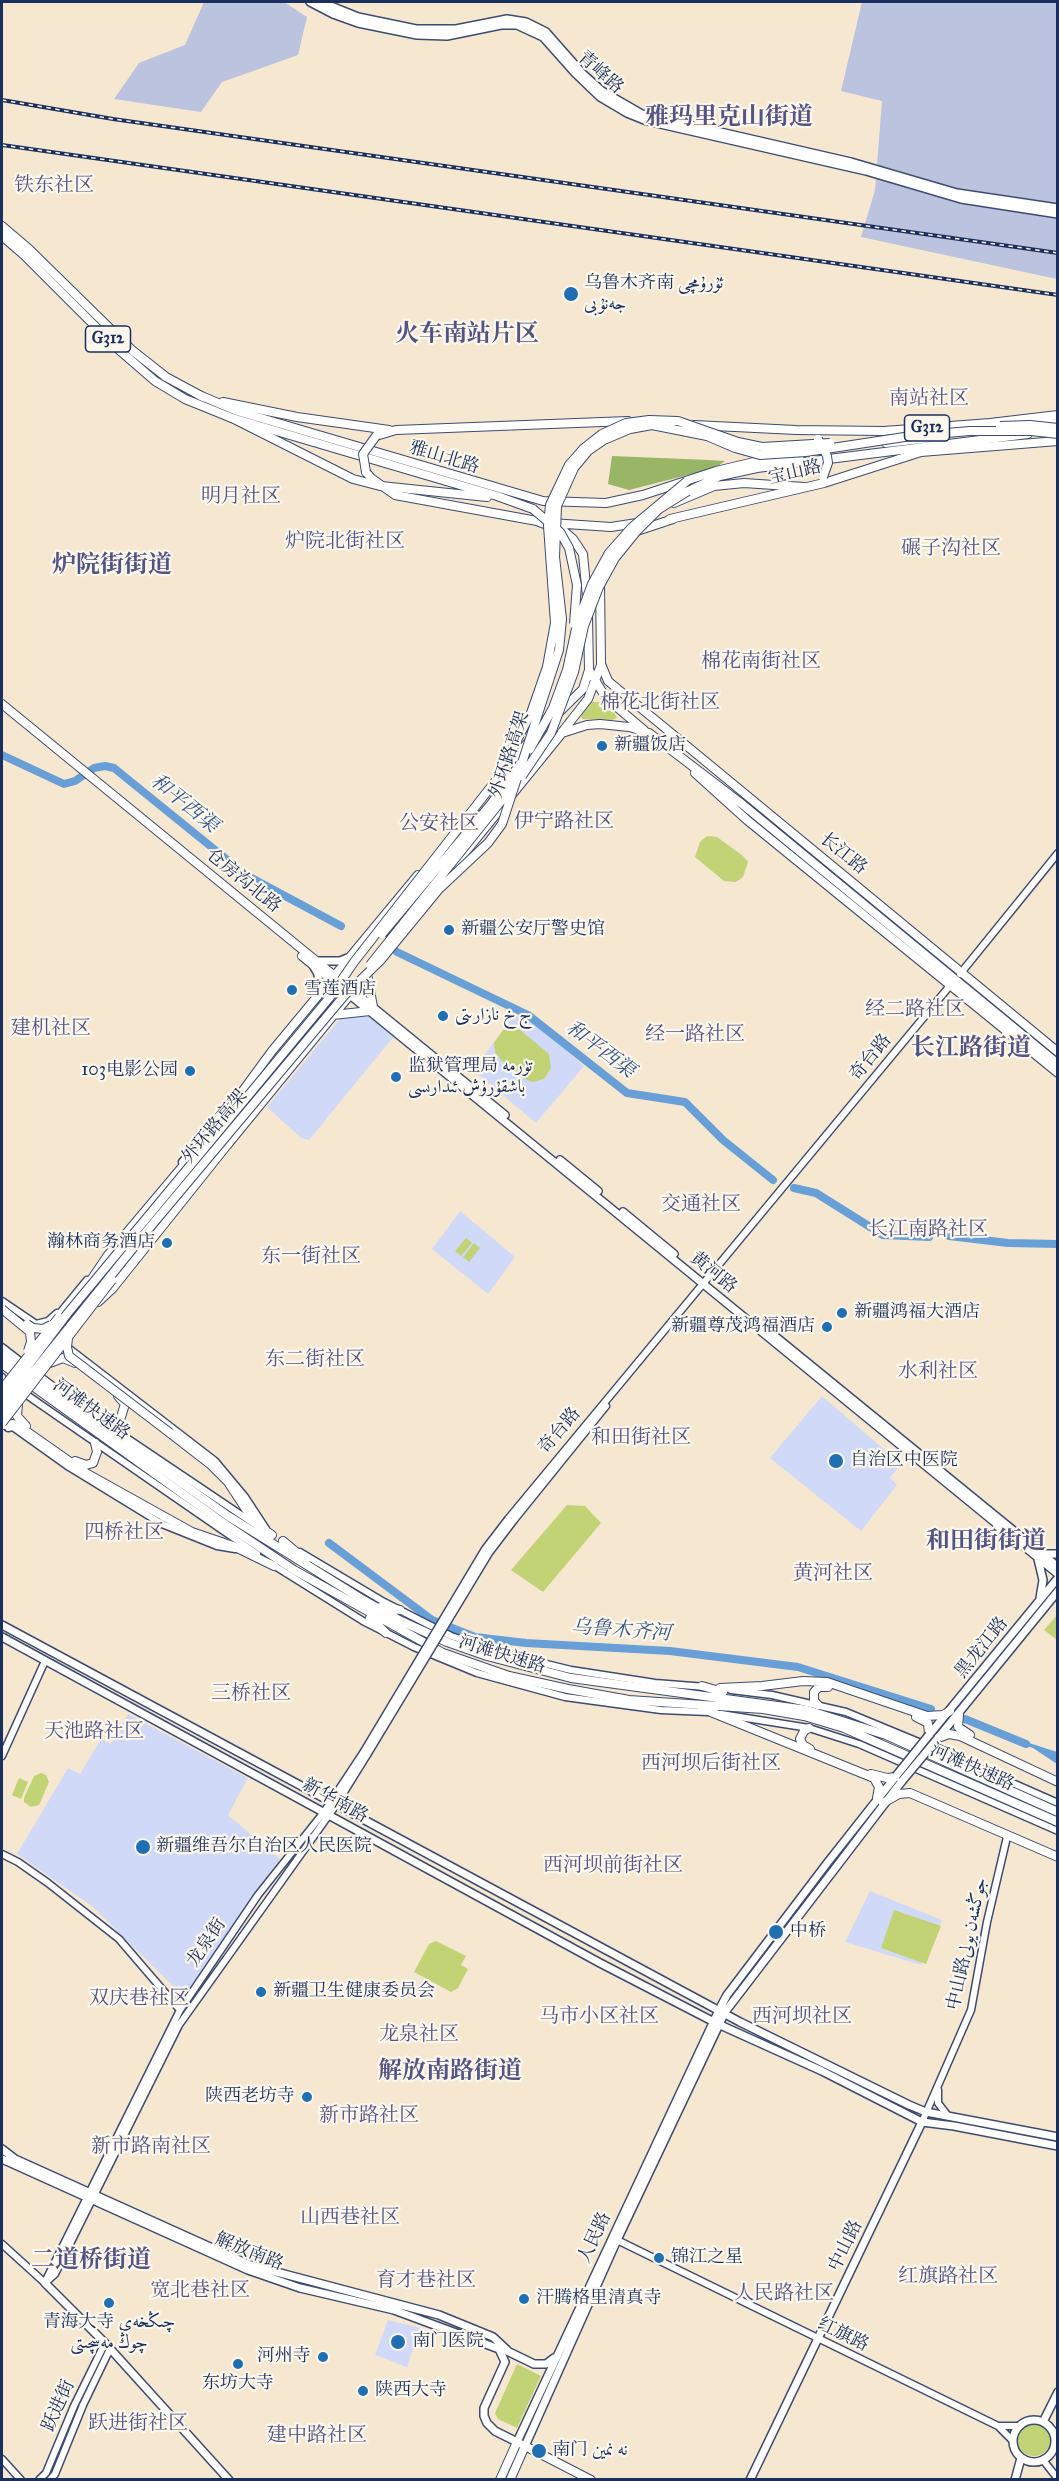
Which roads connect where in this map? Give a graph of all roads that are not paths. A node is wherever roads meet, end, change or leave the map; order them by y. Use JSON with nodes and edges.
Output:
{"nodes":[{"id":1,"x":310,"y":2,"type":"edge"},
{"id":2,"x":321,"y":2,"type":"edge"},
{"id":3,"x":1058,"y":208,"type":"edge"},
{"id":4,"x":1058,"y":214,"type":"edge"},
{"id":5,"x":2,"y":226,"type":"edge"},
{"id":6,"x":2,"y":236,"type":"edge"},
{"id":7,"x":199,"y":395,"type":"junction"},
{"id":8,"x":1058,"y":415,"type":"edge"},
{"id":9,"x":232,"y":417,"type":"junction"},
{"id":10,"x":1058,"y":423,"type":"edge"},
{"id":11,"x":396,"y":430,"type":"junction"},
{"id":12,"x":796,"y":430,"type":"junction"},
{"id":13,"x":1058,"y":431,"type":"edge"},
{"id":14,"x":1058,"y":441,"type":"edge"},
{"id":15,"x":901,"y":449,"type":"junction"},
{"id":16,"x":921,"y":452,"type":"junction"},
{"id":17,"x":687,"y":481,"type":"junction"},
{"id":18,"x":381,"y":486,"type":"junction"},
{"id":19,"x":804,"y":487,"type":"junction"},
{"id":20,"x":689,"y":493,"type":"junction"},
{"id":21,"x":508,"y":500,"type":"junction"},
{"id":22,"x":673,"y":519,"type":"junction"},
{"id":23,"x":537,"y":521,"type":"junction"},
{"id":24,"x":602,"y":664,"type":"junction"},
{"id":25,"x":567,"y":670,"type":"junction"},
{"id":26,"x":589,"y":670,"type":"junction"},
{"id":27,"x":596,"y":682,"type":"junction"},
{"id":28,"x":610,"y":683,"type":"junction"},
{"id":29,"x":583,"y":689,"type":"junction"},
{"id":30,"x":2,"y":704,"type":"edge"},
{"id":31,"x":2,"y":710,"type":"edge"},
{"id":32,"x":561,"y":733,"type":"junction"},
{"id":33,"x":649,"y":733,"type":"junction"},
{"id":34,"x":85,"y":774,"type":"junction"},
{"id":35,"x":1058,"y":853,"type":"edge"},
{"id":36,"x":350,"y":957,"type":"junction"},
{"id":37,"x":315,"y":963,"type":"junction"},
{"id":38,"x":961,"y":973,"type":"junction"},
{"id":39,"x":367,"y":974,"type":"junction"},
{"id":40,"x":333,"y":978,"type":"junction"},
{"id":41,"x":952,"y":983,"type":"junction"},
{"id":42,"x":349,"y":994,"type":"junction"},
{"id":43,"x":330,"y":997,"type":"junction"},
{"id":44,"x":316,"y":998,"type":"junction"},
{"id":45,"x":371,"y":1009,"type":"junction"},
{"id":46,"x":333,"y":1015,"type":"junction"},
{"id":47,"x":1058,"y":1052,"type":"edge"},
{"id":48,"x":1058,"y":1064,"type":"edge"},
{"id":49,"x":1058,"y":1073,"type":"edge"},
{"id":50,"x":234,"y":1102,"type":"junction"},
{"id":51,"x":228,"y":1144,"type":"junction"},
{"id":52,"x":155,"y":1208,"type":"junction"},
{"id":53,"x":146,"y":1232,"type":"junction"},
{"id":54,"x":705,"y":1284,"type":"junction"},
{"id":55,"x":87,"y":1286,"type":"junction"},
{"id":56,"x":2,"y":1303,"type":"edge"},
{"id":57,"x":69,"y":1303,"type":"junction"},
{"id":58,"x":94,"y":1305,"type":"junction"},
{"id":59,"x":2,"y":1309,"type":"edge"},
{"id":60,"x":52,"y":1325,"type":"junction"},
{"id":61,"x":65,"y":1340,"type":"junction"},
{"id":62,"x":2,"y":1347,"type":"edge"},
{"id":63,"x":2,"y":1354,"type":"edge"},
{"id":64,"x":26,"y":1356,"type":"junction"},
{"id":65,"x":15,"y":1358,"type":"junction"},
{"id":66,"x":2,"y":1364,"type":"edge"},
{"id":67,"x":46,"y":1365,"type":"junction"},
{"id":68,"x":39,"y":1376,"type":"junction"},
{"id":69,"x":2,"y":1383,"type":"edge"},
{"id":70,"x":29,"y":1397,"type":"junction"},
{"id":71,"x":2,"y":1400,"type":"edge"},
{"id":72,"x":18,"y":1404,"type":"junction"},
{"id":73,"x":2,"y":1413,"type":"edge"},
{"id":74,"x":90,"y":1414,"type":"junction"},
{"id":75,"x":2,"y":1426,"type":"edge"},
{"id":76,"x":96,"y":1448,"type":"junction"},
{"id":77,"x":270,"y":1533,"type":"junction"},
{"id":78,"x":283,"y":1541,"type":"junction"},
{"id":79,"x":246,"y":1552,"type":"junction"},
{"id":80,"x":1058,"y":1554,"type":"edge"},
{"id":81,"x":1040,"y":1557,"type":"junction"},
{"id":82,"x":276,"y":1567,"type":"junction"},
{"id":83,"x":1058,"y":1567,"type":"edge"},
{"id":84,"x":324,"y":1575,"type":"junction"},
{"id":85,"x":305,"y":1576,"type":"junction"},
{"id":86,"x":1058,"y":1576,"type":"edge"},
{"id":87,"x":1058,"y":1592,"type":"edge"},
{"id":88,"x":1040,"y":1600,"type":"junction"},
{"id":89,"x":372,"y":1605,"type":"junction"},
{"id":90,"x":361,"y":1609,"type":"junction"},
{"id":91,"x":400,"y":1610,"type":"junction"},
{"id":92,"x":2,"y":1625,"type":"edge"},
{"id":93,"x":386,"y":1633,"type":"junction"},
{"id":94,"x":2,"y":1637,"type":"edge"},
{"id":95,"x":45,"y":1661,"type":"junction"},
{"id":96,"x":702,"y":1686,"type":"junction"},
{"id":97,"x":720,"y":1689,"type":"junction"},
{"id":98,"x":759,"y":1702,"type":"junction"},
{"id":99,"x":692,"y":1704,"type":"junction"},
{"id":100,"x":818,"y":1705,"type":"junction"},
{"id":101,"x":950,"y":1711,"type":"junction"},
{"id":102,"x":713,"y":1713,"type":"junction"},
{"id":103,"x":959,"y":1715,"type":"junction"},
{"id":104,"x":809,"y":1728,"type":"junction"},
{"id":105,"x":929,"y":1735,"type":"junction"},
{"id":106,"x":938,"y":1738,"type":"junction"},
{"id":107,"x":365,"y":1754,"type":"joint"},
{"id":108,"x":2,"y":1756,"type":"edge"},
{"id":109,"x":908,"y":1773,"type":"junction"},
{"id":110,"x":1058,"y":1777,"type":"edge"},
{"id":111,"x":898,"y":1778,"type":"junction"},
{"id":112,"x":1058,"y":1782,"type":"edge"},
{"id":113,"x":880,"y":1801,"type":"junction"},
{"id":114,"x":1058,"y":1803,"type":"edge"},
{"id":115,"x":333,"y":1804,"type":"junction"},
{"id":116,"x":1058,"y":1812,"type":"edge"},
{"id":117,"x":326,"y":1813,"type":"junction"},
{"id":118,"x":1058,"y":1822,"type":"edge"},
{"id":119,"x":1058,"y":1832,"type":"edge"},
{"id":120,"x":1007,"y":1837,"type":"dead end"},
{"id":121,"x":2,"y":1854,"type":"edge"},
{"id":122,"x":1058,"y":1856,"type":"edge"},
{"id":123,"x":180,"y":2010,"type":"junction"},
{"id":124,"x":722,"y":2011,"type":"junction"},
{"id":125,"x":716,"y":2022,"type":"junction"},
{"id":126,"x":940,"y":2081,"type":"junction"},
{"id":127,"x":926,"y":2112,"type":"junction"},
{"id":128,"x":948,"y":2116,"type":"junction"},
{"id":129,"x":922,"y":2122,"type":"junction"},
{"id":130,"x":931,"y":2123,"type":"junction"},
{"id":131,"x":1058,"y":2137,"type":"edge"},
{"id":132,"x":913,"y":2140,"type":"junction"},
{"id":133,"x":1058,"y":2146,"type":"edge"},
{"id":134,"x":2,"y":2149,"type":"edge"},
{"id":135,"x":2,"y":2159,"type":"edge"},
{"id":136,"x":90,"y":2197,"type":"junction"},
{"id":137,"x":614,"y":2239,"type":"junction"},
{"id":138,"x":2,"y":2244,"type":"edge"},
{"id":139,"x":45,"y":2283,"type":"junction"},
{"id":140,"x":817,"y":2339,"type":"junction"},
{"id":141,"x":107,"y":2346,"type":"junction"},
{"id":142,"x":495,"y":2348,"type":"junction"},
{"id":143,"x":507,"y":2350,"type":"junction"},
{"id":144,"x":559,"y":2351,"type":"junction"},
{"id":145,"x":503,"y":2366,"type":"junction"},
{"id":146,"x":1058,"y":2391,"type":"edge"},
{"id":147,"x":1043,"y":2422,"type":"junction"},
{"id":148,"x":998,"y":2426,"type":"junction"},
{"id":149,"x":1020,"y":2426,"type":"junction"},
{"id":150,"x":1056,"y":2433,"type":"edge"},
{"id":151,"x":1013,"y":2441,"type":"junction"},
{"id":152,"x":517,"y":2442,"type":"junction"},
{"id":153,"x":525,"y":2446,"type":"junction"},
{"id":154,"x":1022,"y":2458,"type":"junction"},
{"id":155,"x":2,"y":2459,"type":"edge"},
{"id":156,"x":1043,"y":2460,"type":"junction"},
{"id":157,"x":1058,"y":2479,"type":"edge"},
{"id":158,"x":21,"y":2480,"type":"edge"},
{"id":159,"x":39,"y":2480,"type":"edge"},
{"id":160,"x":50,"y":2480,"type":"edge"},
{"id":161,"x":229,"y":2480,"type":"edge"},
{"id":162,"x":500,"y":2480,"type":"edge"},
{"id":163,"x":510,"y":2480,"type":"edge"},
{"id":164,"x":591,"y":2480,"type":"edge"},
{"id":165,"x":750,"y":2480,"type":"edge"},
{"id":166,"x":1015,"y":2480,"type":"edge"}],
"edges":[{"from":1,"to":4,"type":"main road","name":"青峰路"},
{"from":2,"to":3,"type":"main road","name":"青峰路"},
{"from":5,"to":7,"type":"main road","name":"雅山北路","number":"G312"},
{"from":6,"to":9,"type":"main road","number":"G312"},
{"from":7,"to":11,"type":"main road","name":"雅山北路","number":"G312"},
{"from":7,"to":17,"type":"main road","name":"雅山北路"},
{"from":8,"to":12,"type":"main road","name":"宝山路","number":"G312"},
{"from":9,"to":18,"type":"main road","number":"G312"},
{"from":9,"to":21,"type":"main road"},
{"from":10,"to":17,"type":"main road","name":"雅山北路"},
{"from":11,"to":12,"type":"main road","name":"宝山路","number":"G312"},
{"from":11,"to":18,"type":"main road","bridge":true},
{"from":12,"to":19,"type":"main road","bridge":true},
{"from":13,"to":15,"type":"main road"},
{"from":13,"to":42,"type":"main road","name":"外环路高架","bridge":true},
{"from":13,"to":43,"type":"main road","name":"外环路高架","bridge":true},
{"from":14,"to":16,"type":"main road","name":"宝山路","number":"G312"},
{"from":15,"to":16,"type":"main road"},
{"from":15,"to":20,"type":"main road"},
{"from":16,"to":19,"type":"main road","name":"宝山路","number":"G312"},
{"from":17,"to":25,"type":"main road","bridge":true},
{"from":18,"to":21,"type":"main road"},
{"from":18,"to":23,"type":"main road","number":"G312"},
{"from":19,"to":20,"type":"main road"},
{"from":19,"to":22,"type":"main road","name":"宝山路","number":"G312"},
{"from":20,"to":42,"type":"main road","bridge":true},
{"from":21,"to":25,"type":"main road","bridge":true},
{"from":22,"to":23,"type":"main road","name":"宝山路","number":"G312"},
{"from":22,"to":24,"type":"main road"},
{"from":23,"to":26,"type":"main road"},
{"from":24,"to":27,"type":"main road"},
{"from":24,"to":28,"type":"main road"},
{"from":25,"to":43,"type":"main road","bridge":true},
{"from":26,"to":27,"type":"main road"},
{"from":26,"to":29,"type":"main road"},
{"from":27,"to":28,"type":"main road"},
{"from":27,"to":29,"type":"main road"},
{"from":27,"to":32,"type":"main road"},
{"from":27,"to":33,"type":"main road"},
{"from":28,"to":38,"type":"main road","name":"长江路"},
{"from":29,"to":36,"type":"main road"},
{"from":30,"to":34,"type":"main road","name":"仓房沟北路"},
{"from":31,"to":34,"type":"main road","name":"仓房沟北路"},
{"from":32,"to":33,"type":"main road","name":"长江路"},
{"from":32,"to":39,"type":"main road"},
{"from":33,"to":41,"type":"main road","name":"长江路"},
{"from":34,"to":37,"type":"main road","name":"仓房沟北路"},
{"from":35,"to":38,"type":"street","name":"奇台路"},
{"from":36,"to":37,"type":"main road"},
{"from":36,"to":40,"type":"main road"},
{"from":37,"to":40,"type":"main road","name":"仓房沟北路"},
{"from":37,"to":44,"type":"main road"},
{"from":38,"to":41,"type":"street","name":"奇台路"},
{"from":38,"to":47,"type":"main road","name":"长江路"},
{"from":39,"to":42,"type":"main road"},
{"from":39,"to":45,"type":"main road"},
{"from":40,"to":42,"type":"main road","name":"仓房沟北路"},
{"from":40,"to":44,"type":"main road"},
{"from":41,"to":48,"type":"main road","name":"长江路"},
{"from":41,"to":49,"type":"main road"},
{"from":41,"to":54,"type":"street","name":"奇台路"},
{"from":42,"to":45,"type":"main road","name":"黄河路"},
{"from":42,"to":46,"type":"main road"},
{"from":42,"to":53,"type":"main road","name":"外环路高架","bridge":true},
{"from":43,"to":52,"type":"main road","name":"外环路高架","bridge":true},
{"from":44,"to":50,"type":"main road"},
{"from":45,"to":46,"type":"main road"},
{"from":45,"to":54,"type":"main road","name":"黄河路"},
{"from":46,"to":51,"type":"main road"},
{"from":50,"to":55,"type":"main road","bridge":true},
{"from":50,"to":57,"type":"street"},
{"from":51,"to":58,"type":"main road","bridge":true},
{"from":51,"to":61,"type":"street"},
{"from":52,"to":55,"type":"main road","bridge":true},
{"from":52,"to":71,"type":"main road","name":"外环路高架","bridge":true},
{"from":53,"to":58,"type":"main road","bridge":true},
{"from":53,"to":73,"type":"main road","name":"外环路高架","bridge":true},
{"from":54,"to":81,"type":"main road","name":"黄河路"},
{"from":54,"to":107,"type":"street","name":"奇台路","bridge":true},
{"from":55,"to":60,"type":"main road","bridge":true},
{"from":56,"to":57,"type":"street"},
{"from":56,"to":60,"type":"main road","bridge":true},
{"from":57,"to":65,"type":"street"},
{"from":58,"to":61,"type":"main road","bridge":true},
{"from":59,"to":64,"type":"main road","bridge":true},
{"from":60,"to":64,"type":"main road","bridge":true},
{"from":61,"to":67,"type":"main road","bridge":true},
{"from":61,"to":68,"type":"street"},
{"from":61,"to":77,"type":"street"},
{"from":61,"to":77,"type":"main road","bridge":true},
{"from":62,"to":65,"type":"street"},
{"from":63,"to":84,"type":"main road","name":"河滩快速路"},
{"from":64,"to":69,"type":"main road","bridge":true},
{"from":65,"to":68,"type":"street"},
{"from":66,"to":85,"type":"main road","name":"河滩快速路"},
{"from":67,"to":72,"type":"main road","bridge":true},
{"from":67,"to":74,"type":"main road","bridge":true},
{"from":68,"to":74,"type":"street"},
{"from":69,"to":70,"type":"street"},
{"from":70,"to":73,"type":"street"},
{"from":70,"to":76,"type":"street"},
{"from":72,"to":75,"type":"main road","bridge":true},
{"from":72,"to":76,"type":"main road"},
{"from":74,"to":77,"type":"street"},
{"from":75,"to":79,"type":"street"},
{"from":75,"to":79,"type":"main road"},
{"from":76,"to":82,"type":"street"},
{"from":77,"to":78,"type":"street"},
{"from":78,"to":84,"type":"main road"},
{"from":78,"to":91,"type":"street"},
{"from":79,"to":82,"type":"main road"},
{"from":80,"to":81,"type":"main road"},
{"from":81,"to":83,"type":"main road","name":"黄河路"},
{"from":81,"to":86,"type":"main road","name":"黄河路"},
{"from":81,"to":88,"type":"main road"},
{"from":82,"to":85,"type":"main road"},
{"from":82,"to":93,"type":"street"},
{"from":84,"to":89,"type":"main road","name":"河滩快速路"},
{"from":85,"to":90,"type":"main road","name":"河滩快速路"},
{"from":86,"to":88,"type":"main road","name":"黑龙江路"},
{"from":87,"to":103,"type":"main road","name":"黑龙江路"},
{"from":88,"to":101,"type":"main road","name":"黑龙江路"},
{"from":89,"to":91,"type":"main road"},
{"from":89,"to":98,"type":"main road","name":"河滩快速路"},
{"from":90,"to":93,"type":"main road"},
{"from":90,"to":99,"type":"main road","name":"河滩快速路"},
{"from":91,"to":96,"type":"street"},
{"from":92,"to":115,"type":"main road","name":"新华南路"},
{"from":93,"to":102,"type":"street"},
{"from":94,"to":95,"type":"main road","name":"新华南路"},
{"from":95,"to":108,"type":"street"},
{"from":95,"to":117,"type":"main road","name":"新华南路"},
{"from":96,"to":97,"type":"street"},
{"from":96,"to":98,"type":"main road"},
{"from":97,"to":100,"type":"street"},
{"from":97,"to":101,"type":"main road"},
{"from":98,"to":116,"type":"main road","name":"河滩快速路"},
{"from":99,"to":102,"type":"main road"},
{"from":99,"to":118,"type":"main road","name":"河滩快速路"},
{"from":100,"to":105,"type":"main road"},
{"from":100,"to":114,"type":"street"},
{"from":101,"to":105,"type":"main road","name":"黑龙江路"},
{"from":102,"to":104,"type":"street"},
{"from":102,"to":113,"type":"main road"},
{"from":103,"to":106,"type":"main road","name":"黑龙江路"},
{"from":103,"to":110,"type":"main road"},
{"from":104,"to":111,"type":"main road"},
{"from":104,"to":119,"type":"street"},
{"from":105,"to":111,"type":"main road","name":"黑龙江路","bridge":true},
{"from":106,"to":109,"type":"main road","name":"黑龙江路","bridge":true},
{"from":106,"to":112,"type":"main road"},
{"from":107,"to":115,"type":"street","name":"龙泉街"},
{"from":109,"to":111,"type":"main road","name":"黑龙江路","bridge":true},
{"from":109,"to":122,"type":"main road"},
{"from":111,"to":113,"type":"main road","name":"人民路"},
{"from":113,"to":122,"type":"main road"},
{"from":113,"to":124,"type":"main road","name":"人民路"},
{"from":115,"to":117,"type":"street","name":"龙泉街"},
{"from":115,"to":124,"type":"main road","name":"新华南路"},
{"from":117,"to":123,"type":"street","name":"龙泉街"},
{"from":117,"to":125,"type":"main road","name":"新华南路"},
{"from":117,"to":136,"type":"street","name":"龙泉街"},
{"from":120,"to":126,"type":"street","name":"中山路جوڭشەن يولى"},
{"from":121,"to":123,"type":"street"},
{"from":123,"to":136,"type":"street","name":"龙泉街"},
{"from":124,"to":125,"type":"main road","name":"人民路"},
{"from":124,"to":127,"type":"main road","name":"新华南路"},
{"from":125,"to":129,"type":"main road","name":"新华南路"},
{"from":125,"to":137,"type":"main road","name":"人民路"},
{"from":126,"to":127,"type":"street","name":"中山路جوڭشەن يولى"},
{"from":126,"to":128,"type":"street"},
{"from":127,"to":128,"type":"main road","name":"新华南路"},
{"from":127,"to":129,"type":"street","name":"中山路جوڭشەن يولى"},
{"from":128,"to":131,"type":"main road","name":"新华南路"},
{"from":129,"to":130,"type":"main road"},
{"from":129,"to":132,"type":"main road","name":"中山路"},
{"from":130,"to":132,"type":"street"},
{"from":130,"to":133,"type":"main road"},
{"from":132,"to":140,"type":"main road","name":"中山路"},
{"from":134,"to":136,"type":"main road"},
{"from":135,"to":136,"type":"main road","name":"解放南路"},
{"from":136,"to":139,"type":"street"},
{"from":136,"to":142,"type":"main road","name":"解放南路"},
{"from":136,"to":143,"type":"main road","name":"解放南路"},
{"from":137,"to":140,"type":"street","name":"红旗路"},
{"from":137,"to":144,"type":"main road","name":"人民路"},
{"from":137,"to":153,"type":"main road","name":"人民路"},
{"from":138,"to":139,"type":"street"},
{"from":139,"to":141,"type":"main road"},
{"from":140,"to":148,"type":"street","name":"红旗路"},
{"from":140,"to":165,"type":"main road","name":"中山路"},
{"from":141,"to":159,"type":"street","name":"跃进街"},
{"from":141,"to":160,"type":"street","name":"跃进街"},
{"from":141,"to":161,"type":"main road"},
{"from":142,"to":143,"type":"main road","name":"解放南路"},
{"from":142,"to":145,"type":"main road"},
{"from":143,"to":144,"type":"main road","name":"解放南路"},
{"from":143,"to":145,"type":"main road"},
{"from":144,"to":152,"type":"main road","name":"人民路"},
{"from":145,"to":152,"type":"main road"},
{"from":146,"to":147,"type":"main road"},
{"from":147,"to":149,"type":"main road"},
{"from":147,"to":150,"type":"main road"},
{"from":148,"to":149,"type":"street"},
{"from":148,"to":151,"type":"street"},
{"from":149,"to":151,"type":"main road"},
{"from":150,"to":156,"type":"main road"},
{"from":151,"to":154,"type":"main road"},
{"from":152,"to":153,"type":"main road"},
{"from":152,"to":162,"type":"main road","name":"人民路"},
{"from":153,"to":163,"type":"main road","name":"人民路"},
{"from":153,"to":164,"type":"main road"},
{"from":154,"to":156,"type":"main road"},
{"from":154,"to":166,"type":"main road"},
{"from":155,"to":158,"type":"street"},
{"from":156,"to":157,"type":"street"}]}
